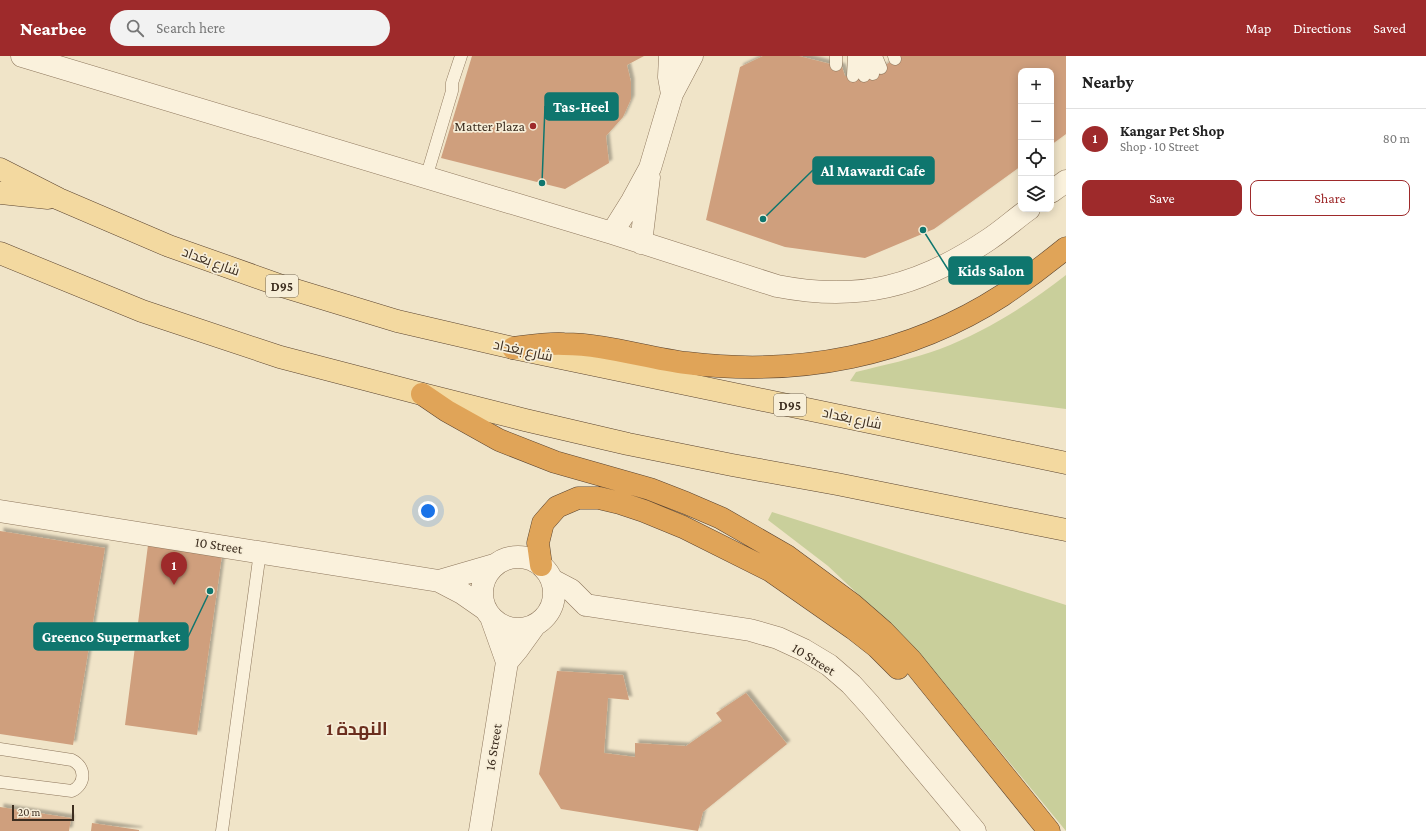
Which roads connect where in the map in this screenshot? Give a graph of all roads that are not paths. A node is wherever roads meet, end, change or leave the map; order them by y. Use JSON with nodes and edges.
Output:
{"nodes":[{"id":1,"x":22,"y":56,"type":"edge"},
{"id":2,"x":461,"y":56,"type":"edge"},
{"id":3,"x":670,"y":56,"type":"edge"},
{"id":4,"x":692,"y":56,"type":"edge"},
{"id":5,"x":876,"y":56,"type":"edge"},
{"id":6,"x":858,"y":57,"type":"edge"},
{"id":7,"x":68,"y":63,"type":"edge"},
{"id":8,"x":672,"y":94,"type":"junction"},
{"id":9,"x":650,"y":168,"type":"junction"},
{"id":10,"x":0,"y":169,"type":"edge"},
{"id":11,"x":424,"y":177,"type":"junction"},
{"id":12,"x":1066,"y":181,"type":"edge"},
{"id":13,"x":1054,"y":190,"type":"edge"},
{"id":14,"x":0,"y":193,"type":"edge"},
{"id":15,"x":59,"y":199,"type":"junction"},
{"id":16,"x":1025,"y":212,"type":"edge"},
{"id":17,"x":612,"y":233,"type":"junction"},
{"id":18,"x":640,"y":242,"type":"junction"},
{"id":19,"x":1066,"y":248,"type":"edge"},
{"id":20,"x":0,"y":253,"type":"edge"},
{"id":21,"x":513,"y":348,"type":"junction"},
{"id":22,"x":422,"y":394,"type":"junction"},
{"id":23,"x":1066,"y":463,"type":"edge"},
{"id":24,"x":0,"y":511,"type":"edge"},
{"id":25,"x":1066,"y":530,"type":"edge"},
{"id":26,"x":260,"y":552,"type":"junction"},
{"id":27,"x":494,"y":565,"type":"junction"},
{"id":28,"x":547,"y":573,"type":"junction"},
{"id":29,"x":439,"y":581,"type":"junction"},
{"id":30,"x":586,"y":604,"type":"junction"},
{"id":31,"x":488,"y":613,"type":"junction"},
{"id":32,"x":541,"y":620,"type":"junction"},
{"id":33,"x":507,"y":662,"type":"junction"},
{"id":34,"x":961,"y":724,"type":"junction"},
{"id":35,"x":0,"y":749,"type":"edge"},
{"id":36,"x":0,"y":782,"type":"edge"},
{"id":37,"x":222,"y":831,"type":"edge"},
{"id":38,"x":480,"y":831,"type":"edge"},
{"id":39,"x":975,"y":831,"type":"edge"},
{"id":40,"x":1049,"y":831,"type":"edge"}],
"edges":[{"from":1,"to":7,"type":"street"},
{"from":2,"to":11,"type":"lane"},
{"from":3,"to":8,"type":"street"},
{"from":4,"to":8,"type":"street"},
{"from":5,"to":6,"type":"lane"},
{"from":7,"to":11,"type":"street"},
{"from":8,"to":9,"type":"street"},
{"from":9,"to":17,"type":"street"},
{"from":9,"to":18,"type":"street"},
{"from":10,"to":15,"type":"main road","name":"شارع بغداد","number":"D95"},
{"from":11,"to":17,"type":"street"},
{"from":12,"to":13,"type":"street"},
{"from":14,"to":15,"type":"main road"},
{"from":15,"to":21,"type":"main road","name":"شارع بغداد","number":"D95"},
{"from":16,"to":18,"type":"street"},
{"from":17,"to":18,"type":"street"},
{"from":19,"to":21,"type":"highway"},
{"from":20,"to":22,"type":"main road"},
{"from":21,"to":23,"type":"main road","name":"شارع بغداد","number":"D95"},
{"from":22,"to":25,"type":"main road"},
{"from":22,"to":34,"type":"highway"},
{"from":24,"to":26,"type":"street","name":"10 Street"},
{"from":26,"to":29,"type":"street","name":"10 Street"},
{"from":26,"to":37,"type":"lane"},
{"from":27,"to":28,"type":"street"},
{"from":27,"to":29,"type":"street"},
{"from":27,"to":31,"type":"street"},
{"from":28,"to":30,"type":"street"},
{"from":28,"to":32,"type":"street"},
{"from":28,"to":34,"type":"highway"},
{"from":29,"to":31,"type":"street"},
{"from":30,"to":32,"type":"street"},
{"from":30,"to":39,"type":"street","name":"10 Street"},
{"from":31,"to":32,"type":"street"},
{"from":31,"to":33,"type":"street"},
{"from":32,"to":33,"type":"street"},
{"from":33,"to":38,"type":"street","name":"16 Street"},
{"from":34,"to":40,"type":"highway"},
{"from":35,"to":36,"type":"lane"}]}
